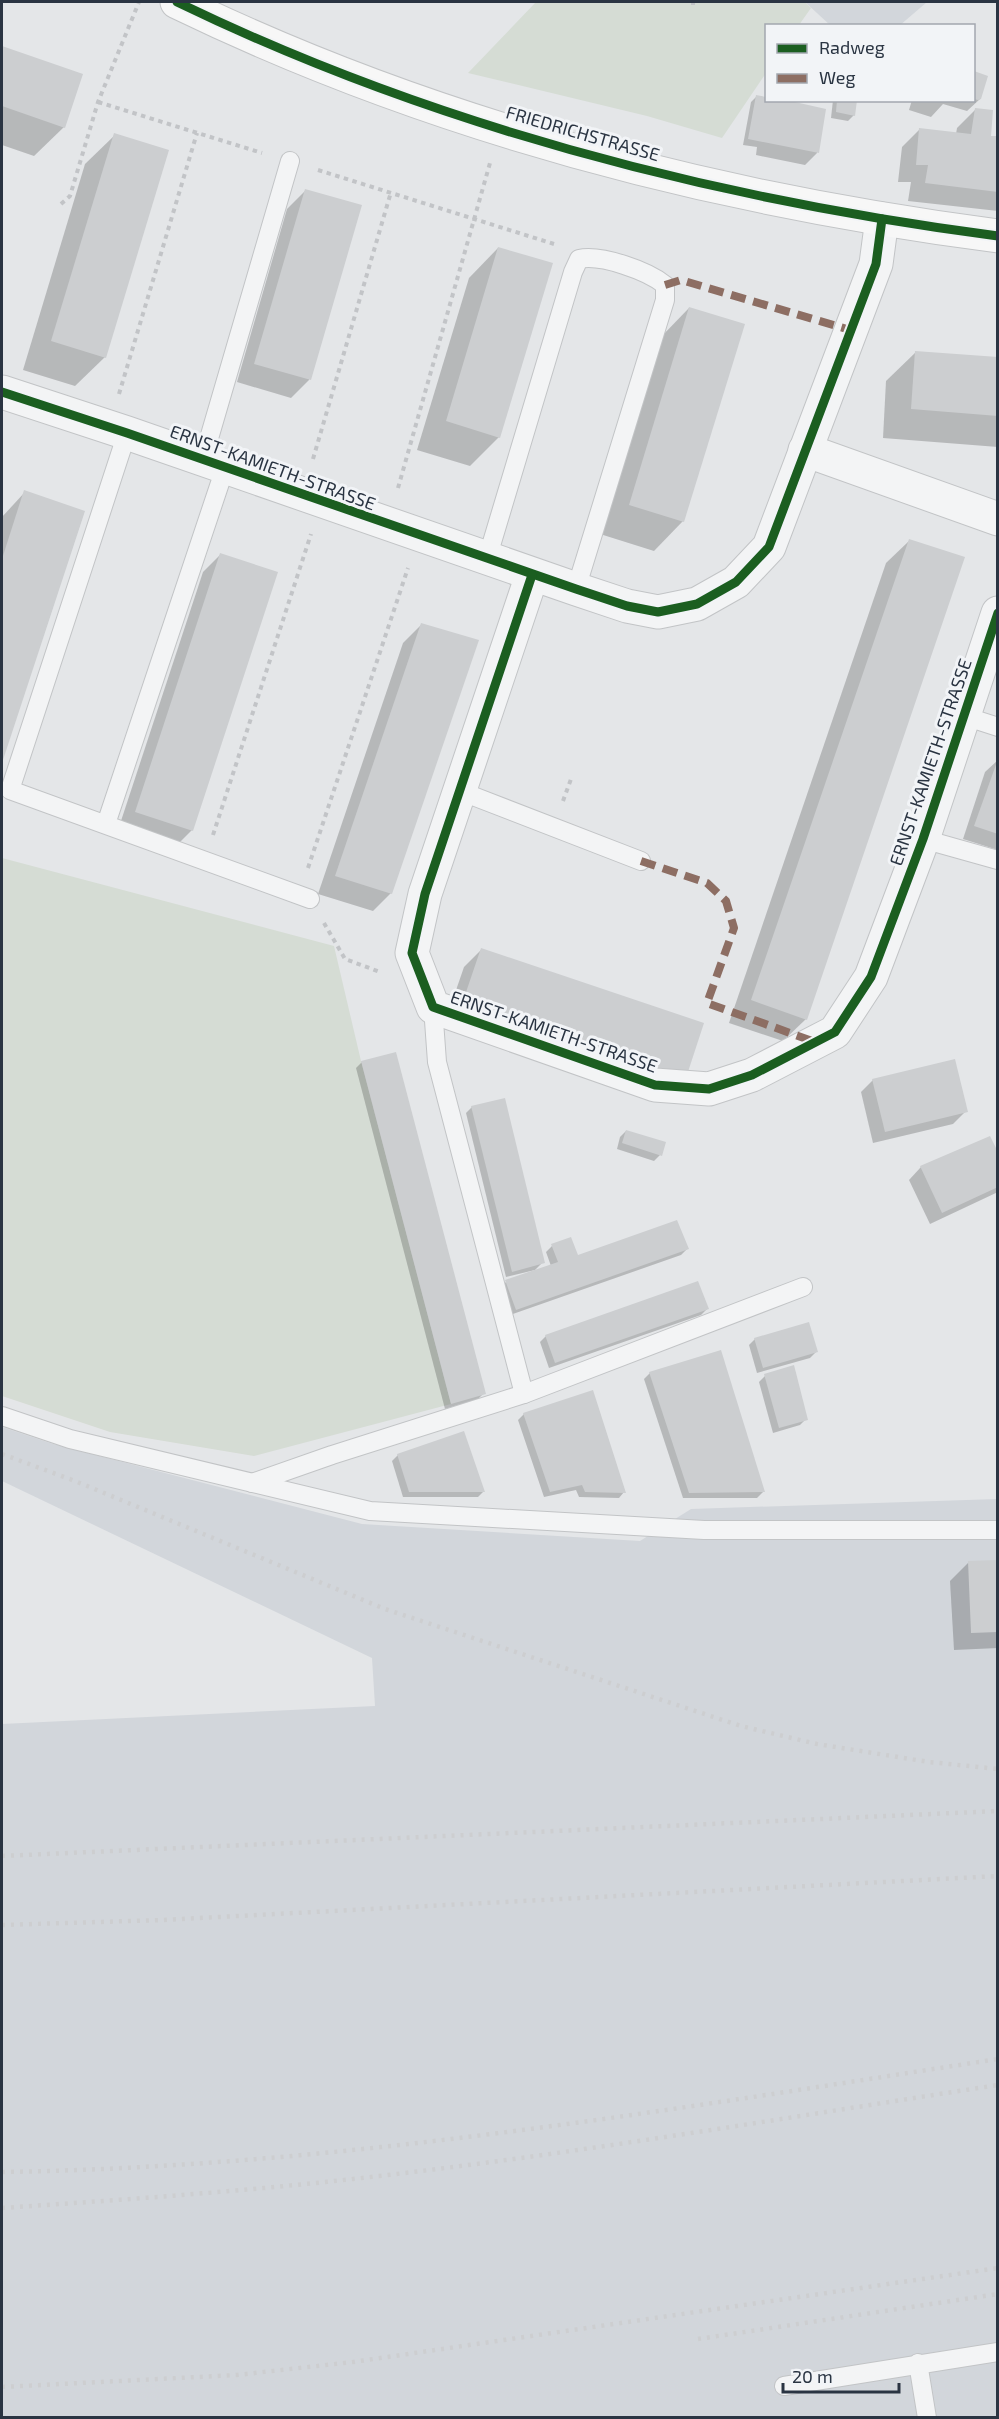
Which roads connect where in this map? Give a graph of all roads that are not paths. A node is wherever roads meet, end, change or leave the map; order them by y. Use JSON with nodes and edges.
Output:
{"nodes":[{"id":1,"x":177,"y":2,"type":"edge"},
{"id":2,"x":290,"y":161,"type":"road end"},
{"id":3,"x":882,"y":219,"type":"junction"},
{"id":4,"x":998,"y":236,"type":"edge"},
{"id":5,"x":2,"y":392,"type":"edge"},
{"id":6,"x":118,"y":430,"type":"junction"},
{"id":7,"x":805,"y":450,"type":"junction"},
{"id":8,"x":214,"y":464,"type":"junction"},
{"id":9,"x":998,"y":519,"type":"edge"},
{"id":10,"x":487,"y":559,"type":"junction"},
{"id":11,"x":532,"y":575,"type":"junction"},
{"id":12,"x":576,"y":590,"type":"junction"},
{"id":13,"x":998,"y":613,"type":"edge"},
{"id":14,"x":964,"y":716,"type":"junction"},
{"id":15,"x":998,"y":727,"type":"edge"},
{"id":16,"x":460,"y":792,"type":"junction"},
{"id":17,"x":106,"y":824,"type":"junction"},
{"id":18,"x":923,"y":839,"type":"junction"},
{"id":19,"x":998,"y":860,"type":"edge"},
{"id":20,"x":641,"y":861,"type":"dead end"},
{"id":21,"x":304,"y":897,"type":"road end"},
{"id":22,"x":428,"y":993,"type":"junction"},
{"id":23,"x":803,"y":1287,"type":"dead end"},
{"id":24,"x":524,"y":1394,"type":"junction"},
{"id":25,"x":2,"y":1416,"type":"edge"},
{"id":26,"x":252,"y":1483,"type":"junction"},
{"id":27,"x":998,"y":1530,"type":"edge"},
{"id":28,"x":998,"y":2352,"type":"edge"},
{"id":29,"x":918,"y":2363,"type":"junction"},
{"id":30,"x":784,"y":2386,"type":"dead end"},
{"id":31,"x":927,"y":2418,"type":"edge"}],
"edges":[{"from":1,"to":3,"type":"street","name":"FRIEDRICHSTRASSE"},
{"from":2,"to":8,"type":"lane"},
{"from":3,"to":4,"type":"street","name":"FRIEDRICHSTRASSE"},
{"from":3,"to":7,"type":"street","name":"ERNST-KAMIETH-STRASSE"},
{"from":5,"to":6,"type":"street","name":"ERNST-KAMIETH-STRASSE"},
{"from":6,"to":8,"type":"street","name":"ERNST-KAMIETH-STRASSE"},
{"from":6,"to":17,"type":"lane"},
{"from":7,"to":9,"type":"street"},
{"from":7,"to":12,"type":"street","name":"ERNST-KAMIETH-STRASSE"},
{"from":8,"to":10,"type":"street","name":"ERNST-KAMIETH-STRASSE"},
{"from":8,"to":17,"type":"lane"},
{"from":10,"to":11,"type":"street","name":"ERNST-KAMIETH-STRASSE"},
{"from":10,"to":12,"type":"lane"},
{"from":11,"to":12,"type":"street","name":"ERNST-KAMIETH-STRASSE"},
{"from":11,"to":16,"type":"street"},
{"from":13,"to":14,"type":"street","name":"ERNST-KAMIETH-STRASSE"},
{"from":14,"to":15,"type":"lane"},
{"from":14,"to":18,"type":"street","name":"ERNST-KAMIETH-STRASSE"},
{"from":16,"to":20,"type":"lane"},
{"from":16,"to":22,"type":"street"},
{"from":17,"to":21,"type":"lane"},
{"from":18,"to":19,"type":"lane"},
{"from":18,"to":22,"type":"street","name":"ERNST-KAMIETH-STRASSE"},
{"from":22,"to":24,"type":"lane"},
{"from":23,"to":24,"type":"lane"},
{"from":24,"to":26,"type":"lane"},
{"from":25,"to":26,"type":"lane"},
{"from":26,"to":27,"type":"lane"},
{"from":28,"to":29,"type":"lane"},
{"from":29,"to":30,"type":"lane"},
{"from":29,"to":31,"type":"lane"}]}
